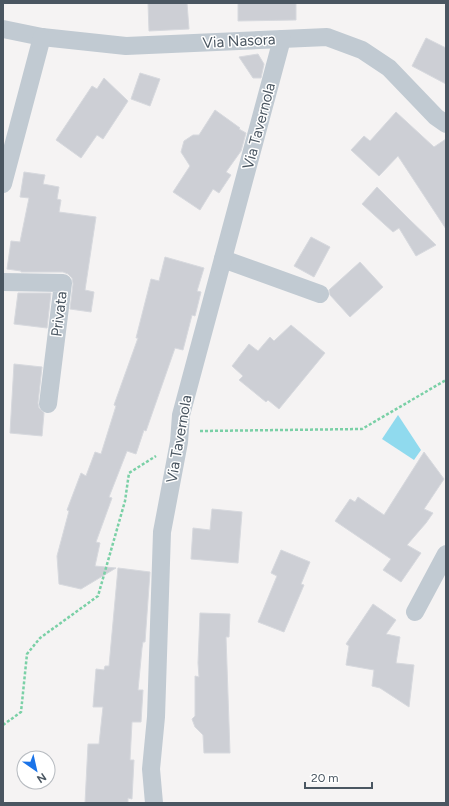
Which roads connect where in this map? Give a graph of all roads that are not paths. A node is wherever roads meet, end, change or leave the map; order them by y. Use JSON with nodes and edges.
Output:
{"nodes":[{"id":1,"x":3,"y":29,"type":"edge"},
{"id":2,"x":42,"y":37,"type":"junction"},
{"id":3,"x":282,"y":39,"type":"junction"},
{"id":4,"x":446,"y":124,"type":"edge"},
{"id":5,"x":3,"y":184,"type":"edge"},
{"id":6,"x":223,"y":259,"type":"junction"},
{"id":7,"x":3,"y":282,"type":"edge"},
{"id":8,"x":320,"y":294,"type":"dead end"},
{"id":9,"x":48,"y":404,"type":"dead end"},
{"id":10,"x":446,"y":554,"type":"edge"},
{"id":11,"x":415,"y":612,"type":"dead end"},
{"id":12,"x":154,"y":803,"type":"edge"}],
"edges":[{"from":1,"to":2,"type":"street","name":"Via Nasora"},
{"from":2,"to":3,"type":"street","name":"Via Nasora"},
{"from":2,"to":5,"type":"street"},
{"from":3,"to":4,"type":"street","name":"Via Nasora"},
{"from":3,"to":6,"type":"street","name":"Via Tavernola"},
{"from":6,"to":8,"type":"street"},
{"from":6,"to":12,"type":"street","name":"Via Tavernola"},
{"from":7,"to":9,"type":"street","name":"Privata"},
{"from":10,"to":11,"type":"street"}]}
